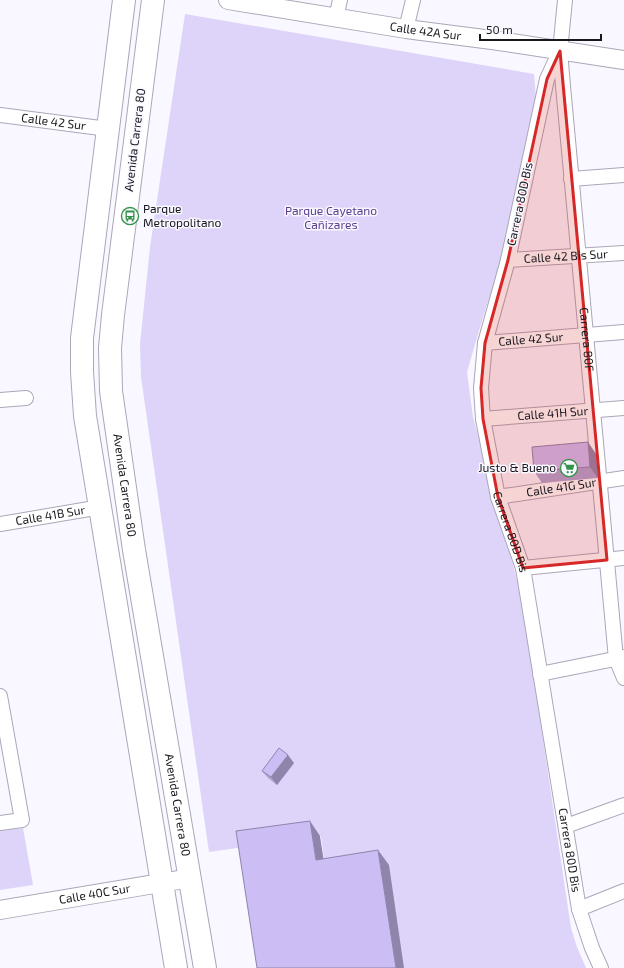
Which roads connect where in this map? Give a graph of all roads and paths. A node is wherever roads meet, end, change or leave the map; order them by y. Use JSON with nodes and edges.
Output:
{"nodes":[{"id":1,"x":124,"y":0,"type":"edge"},
{"id":2,"x":153,"y":0,"type":"edge"},
{"id":3,"x":228,"y":0,"type":"edge"},
{"id":4,"x":340,"y":0,"type":"edge"},
{"id":5,"x":412,"y":0,"type":"edge"},
{"id":6,"x":565,"y":0,"type":"edge"},
{"id":7,"x":255,"y":2,"type":"edge"},
{"id":8,"x":336,"y":18,"type":"junction"},
{"id":9,"x":406,"y":29,"type":"junction"},
{"id":10,"x":560,"y":51,"type":"junction"},
{"id":11,"x":624,"y":60,"type":"edge"},
{"id":12,"x":0,"y":115,"type":"edge"},
{"id":13,"x":108,"y":129,"type":"junction"},
{"id":14,"x":624,"y":175,"type":"edge"},
{"id":15,"x":571,"y":179,"type":"junction"},
{"id":16,"x":624,"y":253,"type":"edge"},
{"id":17,"x":578,"y":256,"type":"junction"},
{"id":18,"x":508,"y":260,"type":"junction"},
{"id":19,"x":624,"y":332,"type":"edge"},
{"id":20,"x":586,"y":335,"type":"junction"},
{"id":21,"x":485,"y":343,"type":"junction"},
{"id":22,"x":26,"y":398,"type":"dead end"},
{"id":23,"x":0,"y":400,"type":"edge"},
{"id":24,"x":624,"y":408,"type":"edge"},
{"id":25,"x":593,"y":411,"type":"junction"},
{"id":26,"x":482,"y":419,"type":"junction"},
{"id":27,"x":624,"y":478,"type":"edge"},
{"id":28,"x":600,"y":481,"type":"junction"},
{"id":29,"x":498,"y":497,"type":"junction"},
{"id":30,"x":101,"y":507,"type":"junction"},
{"id":31,"x":0,"y":524,"type":"edge"},
{"id":32,"x":624,"y":558,"type":"edge"},
{"id":33,"x":607,"y":560,"type":"junction"},
{"id":34,"x":523,"y":568,"type":"junction"},
{"id":35,"x":620,"y":658,"type":"edge"},
{"id":36,"x":540,"y":674,"type":"junction"},
{"id":37,"x":624,"y":678,"type":"edge"},
{"id":38,"x":0,"y":696,"type":"edge"},
{"id":39,"x":624,"y":805,"type":"edge"},
{"id":40,"x":0,"y":823,"type":"edge"},
{"id":41,"x":566,"y":826,"type":"junction"},
{"id":42,"x":190,"y":878,"type":"junction"},
{"id":43,"x":162,"y":883,"type":"junction"},
{"id":44,"x":624,"y":891,"type":"edge"},
{"id":45,"x":579,"y":909,"type":"junction"},
{"id":46,"x":0,"y":910,"type":"edge"},
{"id":47,"x":176,"y":968,"type":"edge"},
{"id":48,"x":205,"y":968,"type":"edge"},
{"id":49,"x":601,"y":968,"type":"edge"}],
"edges":[{"from":1,"to":13,"type":"main road"},
{"from":2,"to":42,"type":"main road","name":"Avenida Carrera 80"},
{"from":3,"to":7,"type":"street","name":"Calle 42A Sur"},
{"from":4,"to":8,"type":"street"},
{"from":5,"to":9,"type":"street"},
{"from":6,"to":10,"type":"street","name":"Carrera 80F"},
{"from":7,"to":8,"type":"street","name":"Calle 42A Sur"},
{"from":8,"to":9,"type":"street","name":"Calle 42A Sur"},
{"from":9,"to":10,"type":"street","name":"Calle 42A Sur"},
{"from":10,"to":11,"type":"street","name":"Calle 42A Sur"},
{"from":10,"to":15,"type":"street","name":"Carrera 80F"},
{"from":10,"to":18,"type":"street","name":"Carrera 80D Bis"},
{"from":12,"to":13,"type":"street","name":"Calle 42 Sur"},
{"from":13,"to":30,"type":"main road"},
{"from":14,"to":15,"type":"street"},
{"from":15,"to":17,"type":"street","name":"Carrera 80F"},
{"from":16,"to":17,"type":"street","name":"Calle 42 Bis Sur"},
{"from":17,"to":18,"type":"street","name":"Calle 42 Bis Sur"},
{"from":17,"to":20,"type":"street","name":"Carrera 80F"},
{"from":18,"to":21,"type":"street","name":"Carrera 80D Bis"},
{"from":19,"to":20,"type":"street","name":"Calle 42 Sur"},
{"from":20,"to":21,"type":"street","name":"Calle 42 Sur"},
{"from":20,"to":25,"type":"street","name":"Carrera 80F"},
{"from":21,"to":26,"type":"street","name":"Carrera 80D Bis"},
{"from":22,"to":23,"type":"street"},
{"from":24,"to":25,"type":"street","name":"Calle 41H Sur"},
{"from":25,"to":26,"type":"street","name":"Calle 41H Sur"},
{"from":25,"to":28,"type":"street","name":"Carrera 80F"},
{"from":26,"to":29,"type":"street","name":"Carrera 80D Bis"},
{"from":27,"to":28,"type":"street","name":"Calle 41G Sur"},
{"from":28,"to":29,"type":"street","name":"Calle 41G Sur"},
{"from":28,"to":33,"type":"street","name":"Carrera 80F"},
{"from":29,"to":34,"type":"street","name":"Carrera 80D Bis"},
{"from":30,"to":31,"type":"street","name":"Calle 41B Sur"},
{"from":30,"to":43,"type":"main road"},
{"from":32,"to":33,"type":"street"},
{"from":33,"to":34,"type":"street"},
{"from":33,"to":35,"type":"street","name":"Carrera 80F"},
{"from":34,"to":36,"type":"street","name":"Carrera 80D Bis"},
{"from":35,"to":36,"type":"street"},
{"from":35,"to":37,"type":"street","name":"Carrera 80F"},
{"from":36,"to":41,"type":"street","name":"Carrera 80D Bis"},
{"from":38,"to":40,"type":"street"},
{"from":39,"to":41,"type":"street"},
{"from":41,"to":45,"type":"street","name":"Carrera 80D Bis"},
{"from":42,"to":43,"type":"street","name":"Calle 40C Sur"},
{"from":42,"to":48,"type":"main road","name":"Avenida Carrera 80"},
{"from":43,"to":46,"type":"street","name":"Calle 40C Sur"},
{"from":43,"to":47,"type":"main road"},
{"from":44,"to":45,"type":"street"},
{"from":45,"to":49,"type":"street","name":"Carrera 80D Bis"}]}
